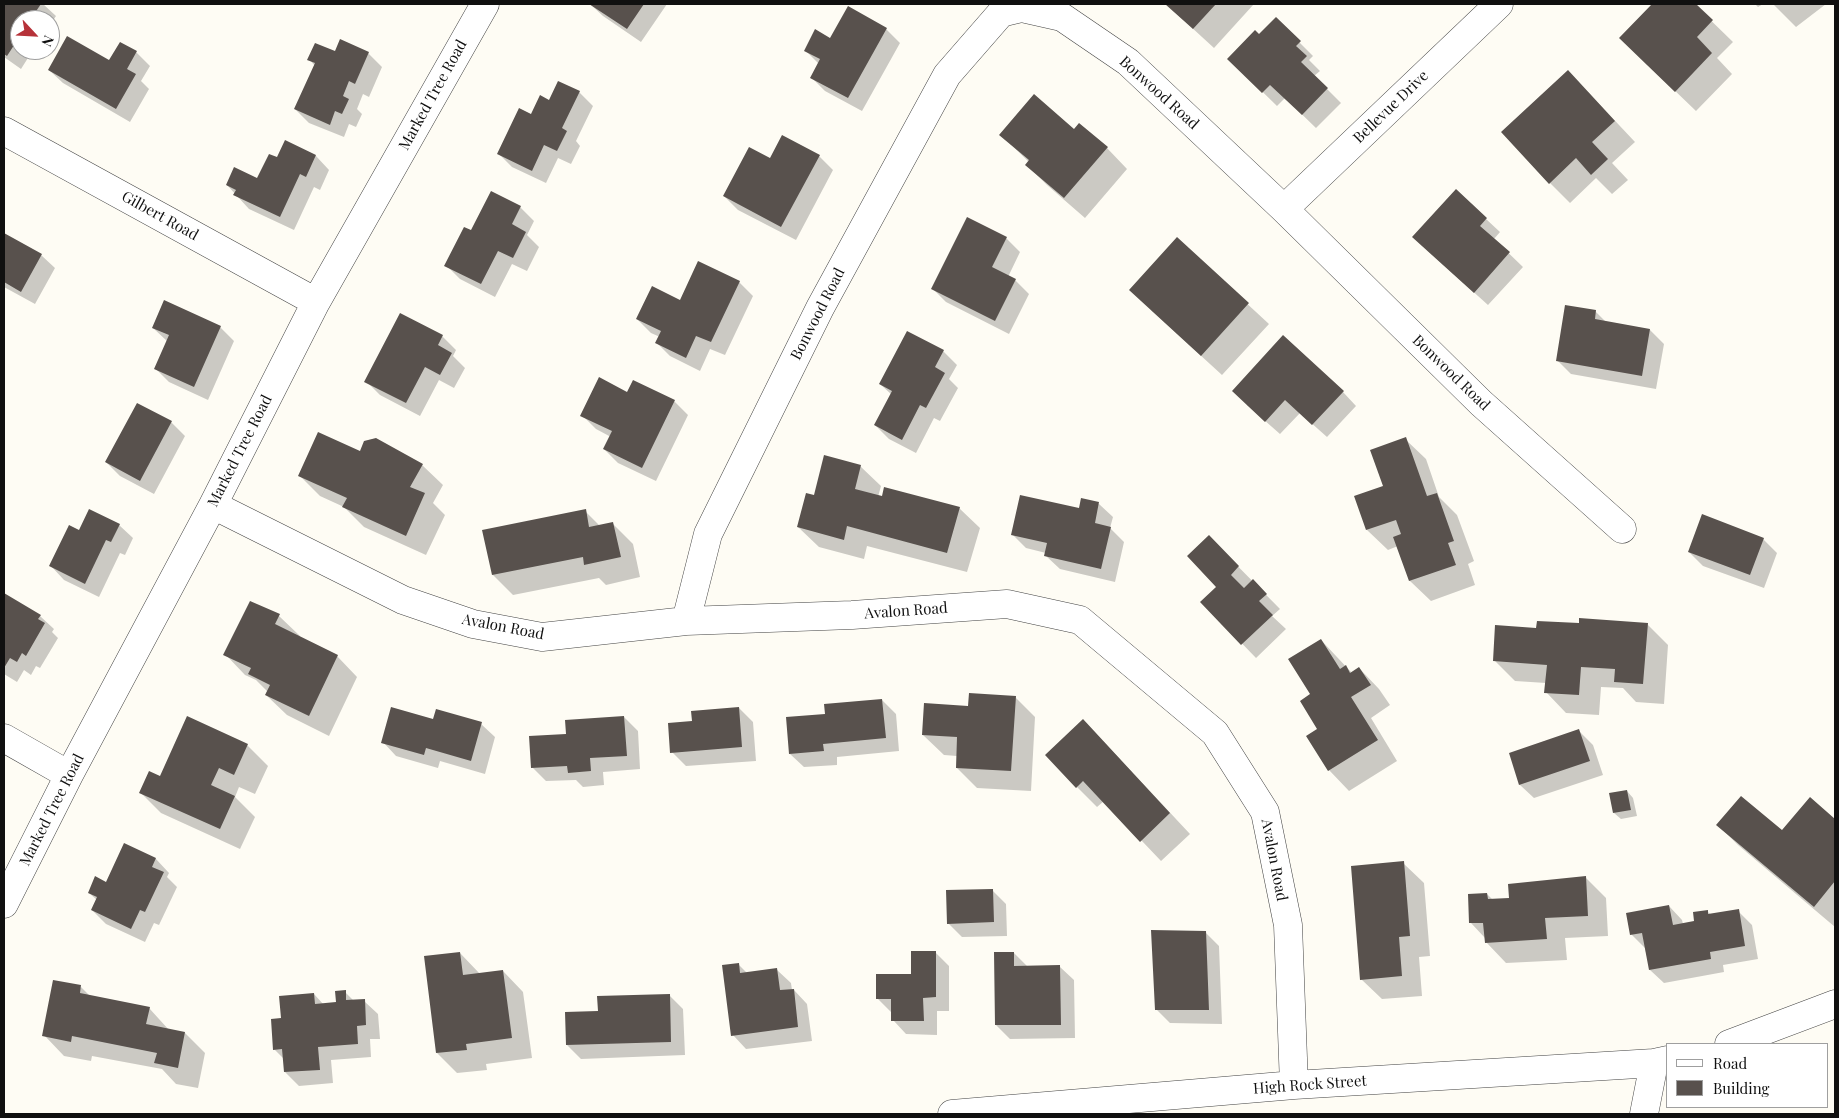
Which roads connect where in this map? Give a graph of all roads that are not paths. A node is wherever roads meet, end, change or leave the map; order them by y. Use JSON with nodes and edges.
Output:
{"nodes":[{"id":1,"x":485,"y":4,"type":"edge"},
{"id":2,"x":1499,"y":4,"type":"edge"},
{"id":3,"x":4,"y":131,"type":"edge"},
{"id":4,"x":1284,"y":209,"type":"junction"},
{"id":5,"x":316,"y":302,"type":"junction"},
{"id":6,"x":212,"y":505,"type":"junction"},
{"id":7,"x":1622,"y":529,"type":"dead end"},
{"id":8,"x":686,"y":621,"type":"junction"},
{"id":9,"x":4,"y":738,"type":"edge"},
{"id":10,"x":69,"y":775,"type":"junction"},
{"id":11,"x":4,"y":904,"type":"edge"},
{"id":12,"x":1835,"y":1004,"type":"edge"},
{"id":13,"x":1732,"y":1043,"type":"edge"},
{"id":14,"x":1661,"y":1061,"type":"edge"},
{"id":15,"x":1294,"y":1085,"type":"junction"},
{"id":16,"x":952,"y":1114,"type":"edge"},
{"id":17,"x":1644,"y":1114,"type":"edge"}],
"edges":[{"from":1,"to":5,"type":"street","name":"Marked Tree Road"},
{"from":2,"to":4,"type":"street","name":"Bellevue Drive"},
{"from":3,"to":5,"type":"street","name":"Gilbert Road"},
{"from":4,"to":7,"type":"street","name":"Bonwood Road"},
{"from":4,"to":8,"type":"street","name":"Bonwood Road"},
{"from":5,"to":6,"type":"street","name":"Marked Tree Road"},
{"from":6,"to":8,"type":"street","name":"Avalon Road"},
{"from":6,"to":10,"type":"street","name":"Marked Tree Road"},
{"from":8,"to":15,"type":"street","name":"Avalon Road"},
{"from":9,"to":10,"type":"street"},
{"from":10,"to":11,"type":"street","name":"Marked Tree Road"},
{"from":12,"to":13,"type":"street"},
{"from":14,"to":15,"type":"street","name":"High Rock Street"},
{"from":14,"to":17,"type":"street"},
{"from":15,"to":16,"type":"street","name":"High Rock Street"}]}
